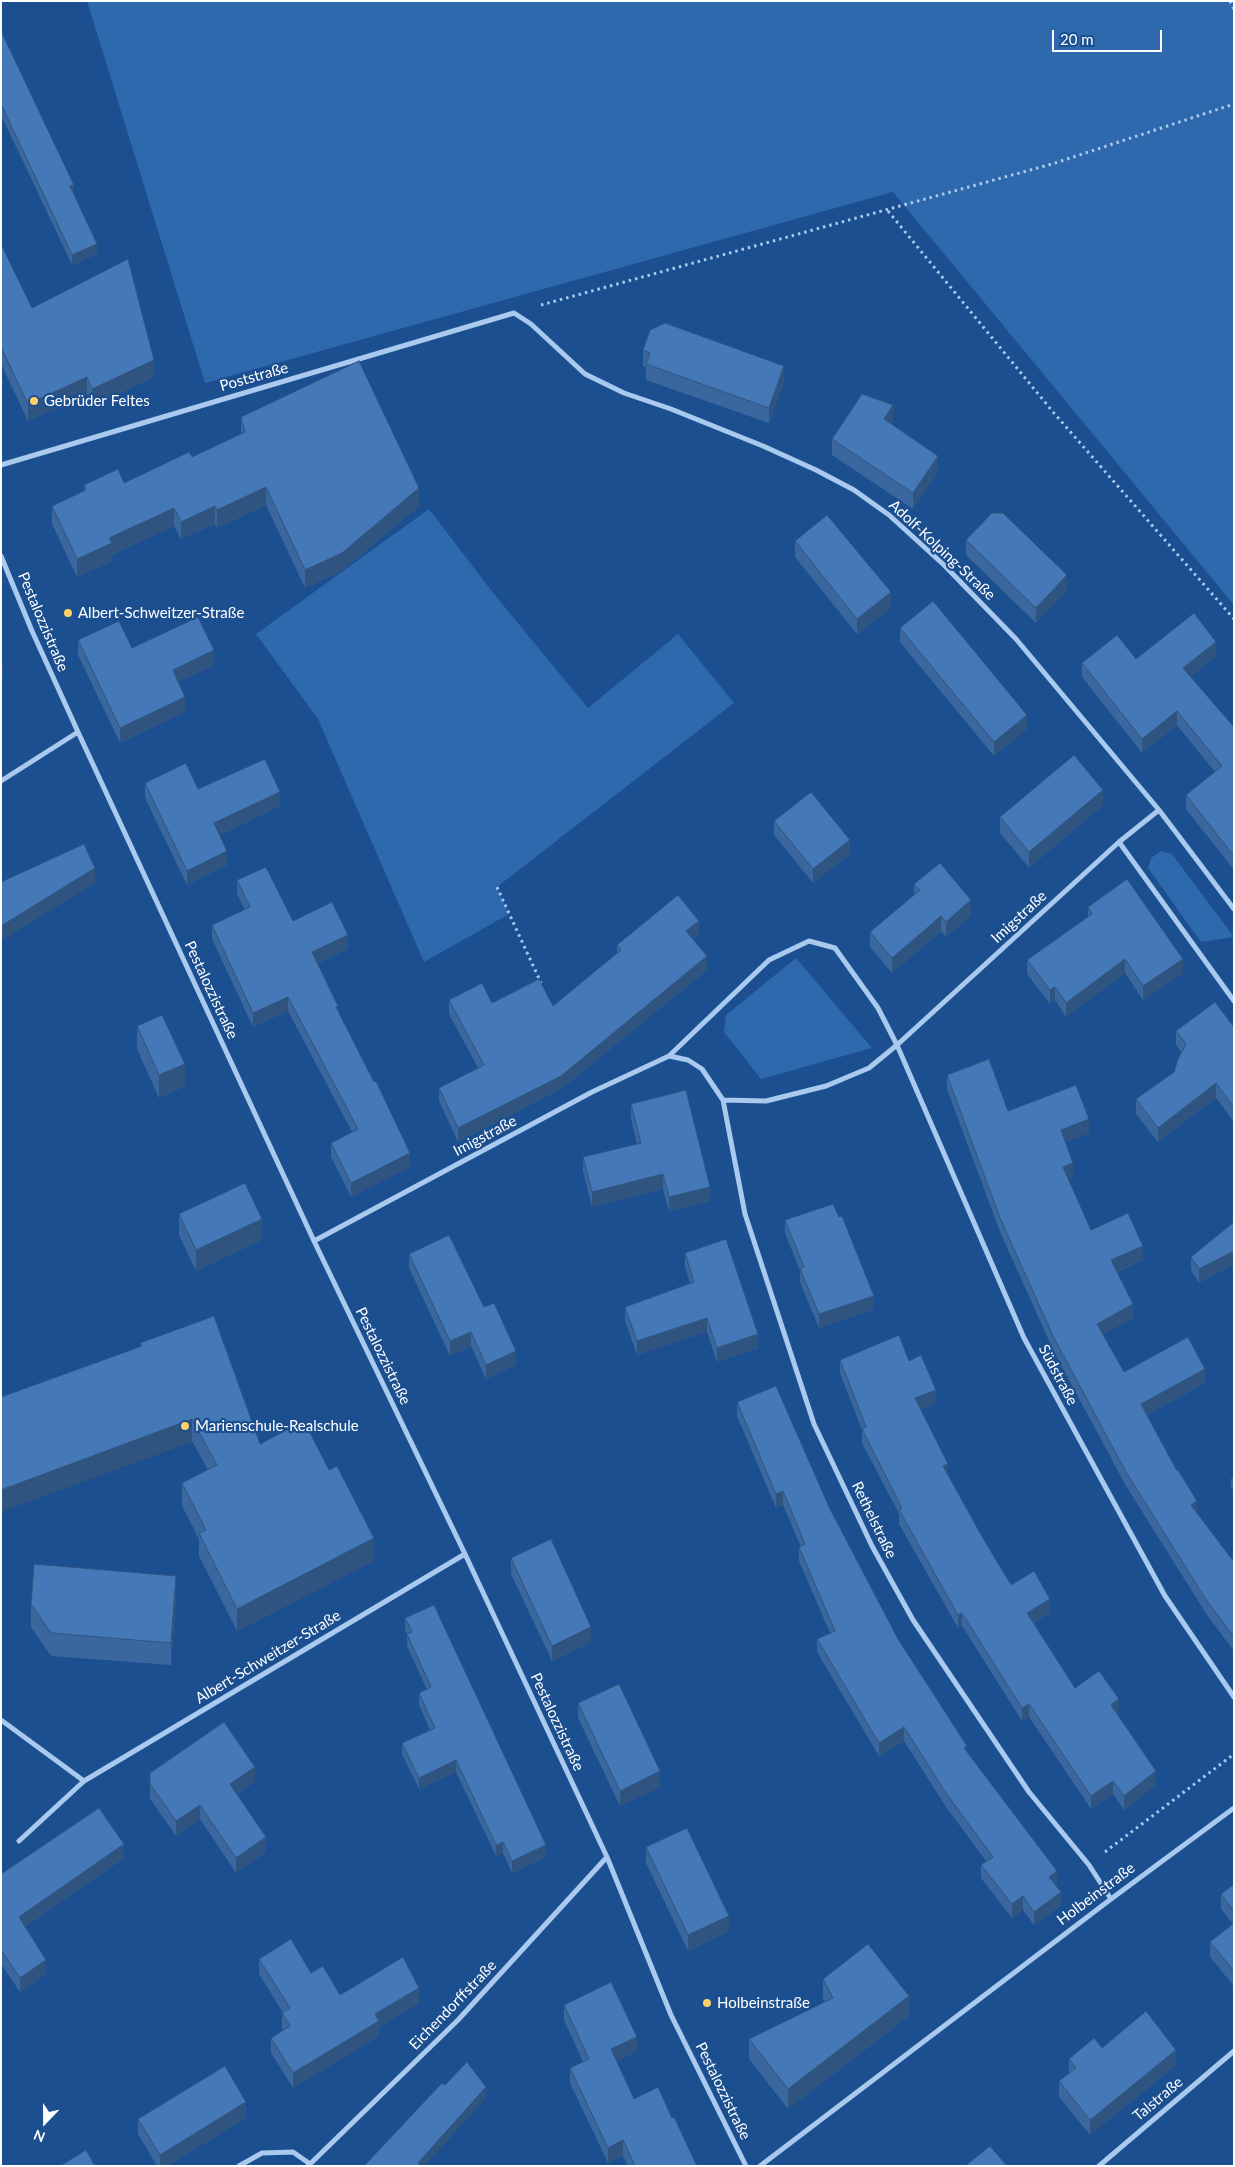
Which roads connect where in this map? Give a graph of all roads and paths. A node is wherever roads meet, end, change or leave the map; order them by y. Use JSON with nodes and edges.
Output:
{"nodes":[{"id":1,"x":1230,"y":1,"type":"edge"},
{"id":2,"x":1234,"y":9,"type":"edge"},
{"id":3,"x":1234,"y":104,"type":"edge"},
{"id":4,"x":888,"y":211,"type":"junction"},
{"id":5,"x":514,"y":313,"type":"junction"},
{"id":6,"x":1,"y":465,"type":"edge"},
{"id":7,"x":1,"y":556,"type":"edge"},
{"id":8,"x":1234,"y":619,"type":"edge"},
{"id":9,"x":78,"y":732,"type":"junction"},
{"id":10,"x":1,"y":781,"type":"edge"},
{"id":11,"x":1159,"y":810,"type":"junction"},
{"id":12,"x":1119,"y":842,"type":"junction"},
{"id":13,"x":497,"y":887,"type":"dead end"},
{"id":14,"x":1234,"y":910,"type":"edge"},
{"id":15,"x":542,"y":985,"type":"edge"},
{"id":16,"x":1234,"y":1001,"type":"edge"},
{"id":17,"x":898,"y":1045,"type":"junction"},
{"id":18,"x":669,"y":1056,"type":"junction"},
{"id":19,"x":723,"y":1100,"type":"junction"},
{"id":20,"x":314,"y":1240,"type":"junction"},
{"id":21,"x":465,"y":1554,"type":"junction"},
{"id":22,"x":1234,"y":1697,"type":"edge"},
{"id":23,"x":1,"y":1720,"type":"edge"},
{"id":24,"x":1234,"y":1754,"type":"edge"},
{"id":25,"x":84,"y":1781,"type":"junction"},
{"id":26,"x":1234,"y":1808,"type":"edge"},
{"id":27,"x":19,"y":1841,"type":"dead end"},
{"id":28,"x":607,"y":1858,"type":"junction"},
{"id":29,"x":1089,"y":1865,"type":"junction"},
{"id":30,"x":1111,"y":1899,"type":"junction"},
{"id":31,"x":1234,"y":2051,"type":"edge"},
{"id":32,"x":309,"y":2165,"type":"edge"},
{"id":33,"x":239,"y":2166,"type":"edge"},
{"id":34,"x":746,"y":2166,"type":"edge"},
{"id":35,"x":760,"y":2166,"type":"edge"},
{"id":36,"x":1099,"y":2166,"type":"edge"}],
"edges":[{"from":1,"to":2,"type":"path"},
{"from":3,"to":4,"type":"path"},
{"from":4,"to":5,"type":"path"},
{"from":4,"to":8,"type":"path"},
{"from":5,"to":6,"type":"street","name":"Poststraße"},
{"from":5,"to":11,"type":"street","name":"Adolf-Kolping-Straße"},
{"from":7,"to":9,"type":"street","name":"Pestalozzistraße"},
{"from":9,"to":10,"type":"street"},
{"from":9,"to":20,"type":"street","name":"Pestalozzistraße"},
{"from":11,"to":12,"type":"street","name":"Imigstraße"},
{"from":11,"to":14,"type":"street","name":"Adolf-Kolping-Straße"},
{"from":12,"to":16,"type":"street"},
{"from":12,"to":17,"type":"street","name":"Imigstraße"},
{"from":13,"to":15,"type":"path"},
{"from":17,"to":18,"type":"street","name":"Imigstraße"},
{"from":17,"to":19,"type":"street","name":"Imigstraße"},
{"from":17,"to":22,"type":"street","name":"Südstraße"},
{"from":18,"to":19,"type":"street"},
{"from":18,"to":20,"type":"street","name":"Imigstraße"},
{"from":19,"to":29,"type":"street","name":"Rethelstraße"},
{"from":20,"to":21,"type":"street","name":"Pestalozzistraße"},
{"from":21,"to":25,"type":"street","name":"Albert-Schweitzer-Straße"},
{"from":21,"to":28,"type":"street","name":"Pestalozzistraße"},
{"from":23,"to":25,"type":"street"},
{"from":24,"to":29,"type":"path","name":"Holbeinstraße"},
{"from":25,"to":27,"type":"street","name":"Albert-Schweitzer-Straße"},
{"from":26,"to":30,"type":"street","name":"Holbeinstraße"},
{"from":28,"to":32,"type":"street","name":"Eichendorffstraße"},
{"from":28,"to":34,"type":"street","name":"Pestalozzistraße"},
{"from":29,"to":30,"type":"street","name":"Rethelstraße"},
{"from":30,"to":35,"type":"street","name":"Holbeinstraße"},
{"from":31,"to":36,"type":"street","name":"Talstraße"},
{"from":32,"to":33,"type":"street","name":"Eichendorffstraße"}]}
